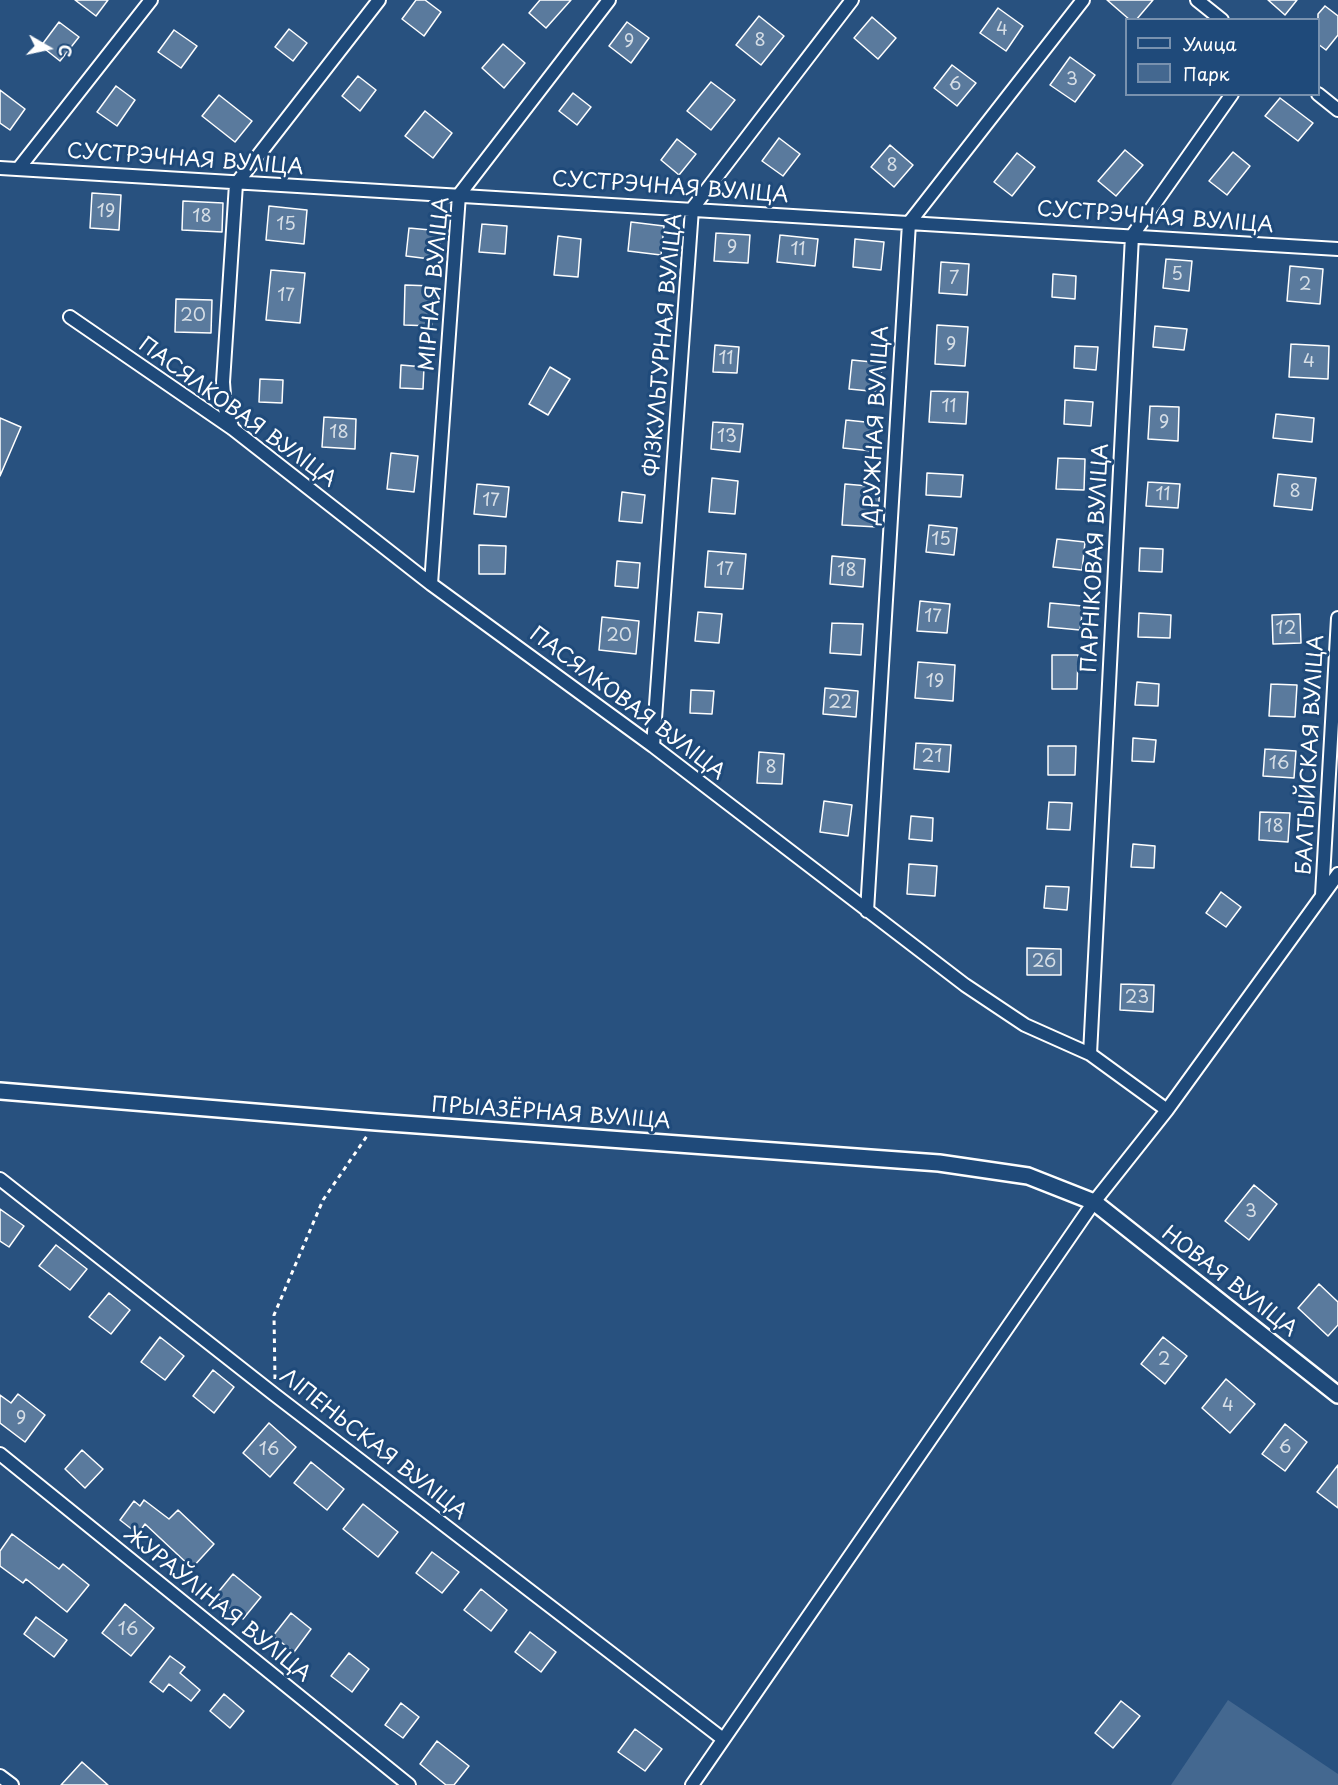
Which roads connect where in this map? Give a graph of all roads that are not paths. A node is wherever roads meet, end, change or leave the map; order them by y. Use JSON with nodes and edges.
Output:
{"nodes":[{"id":1,"x":151,"y":0,"type":"edge"},
{"id":2,"x":379,"y":0,"type":"edge"},
{"id":3,"x":609,"y":0,"type":"edge"},
{"id":4,"x":852,"y":0,"type":"edge"},
{"id":5,"x":1083,"y":0,"type":"edge"},
{"id":6,"x":1197,"y":0,"type":"edge"},
{"id":7,"x":1220,"y":18,"type":"edge"},
{"id":8,"x":1231,"y":96,"type":"edge"},
{"id":9,"x":1320,"y":96,"type":"edge"},
{"id":10,"x":1338,"y":111,"type":"edge"},
{"id":11,"x":0,"y":168,"type":"edge"},
{"id":12,"x":19,"y":168,"type":"junction"},
{"id":13,"x":236,"y":184,"type":"junction"},
{"id":14,"x":459,"y":195,"type":"junction"},
{"id":15,"x":692,"y":209,"type":"junction"},
{"id":16,"x":909,"y":222,"type":"junction"},
{"id":17,"x":1132,"y":236,"type":"junction"},
{"id":18,"x":1338,"y":249,"type":"edge"},
{"id":19,"x":69,"y":317,"type":"dead end"},
{"id":20,"x":233,"y":429,"type":"junction"},
{"id":21,"x":431,"y":584,"type":"junction"},
{"id":22,"x":1338,"y":618,"type":"edge"},
{"id":23,"x":653,"y":746,"type":"junction"},
{"id":24,"x":1338,"y":874,"type":"edge"},
{"id":25,"x":1322,"y":895,"type":"junction"},
{"id":26,"x":867,"y":911,"type":"junction"},
{"id":27,"x":1090,"y":1054,"type":"junction"},
{"id":28,"x":0,"y":1091,"type":"edge"},
{"id":29,"x":1167,"y":1110,"type":"junction"},
{"id":30,"x":0,"y":1179,"type":"edge"},
{"id":31,"x":1094,"y":1202,"type":"junction"},
{"id":32,"x":1338,"y":1395,"type":"edge"},
{"id":33,"x":0,"y":1454,"type":"edge"},
{"id":34,"x":723,"y":1739,"type":"junction"},
{"id":35,"x":0,"y":1776,"type":"edge"},
{"id":36,"x":12,"y":1785,"type":"edge"},
{"id":37,"x":409,"y":1785,"type":"edge"},
{"id":38,"x":692,"y":1785,"type":"edge"}],
"edges":[{"from":1,"to":12,"type":"street"},
{"from":2,"to":13,"type":"street"},
{"from":3,"to":14,"type":"street","name":"МІРНАЯ ВУЛІЦА"},
{"from":4,"to":15,"type":"street","name":"ФІЗКУЛЬТУРНАЯ ВУЛІЦА"},
{"from":5,"to":16,"type":"street"},
{"from":6,"to":7,"type":"street"},
{"from":8,"to":17,"type":"street"},
{"from":9,"to":10,"type":"street"},
{"from":11,"to":12,"type":"street","name":"СУСТРЭЧНАЯ ВУЛІЦА"},
{"from":12,"to":13,"type":"street","name":"СУСТРЭЧНАЯ ВУЛІЦА"},
{"from":13,"to":14,"type":"street","name":"СУСТРЭЧНАЯ ВУЛІЦА"},
{"from":13,"to":20,"type":"street"},
{"from":14,"to":15,"type":"street","name":"СУСТРЭЧНАЯ ВУЛІЦА"},
{"from":14,"to":21,"type":"street","name":"МІРНАЯ ВУЛІЦА"},
{"from":15,"to":16,"type":"street","name":"СУСТРЭЧНАЯ ВУЛІЦА"},
{"from":15,"to":23,"type":"street","name":"ФІЗКУЛЬТУРНАЯ ВУЛІЦА"},
{"from":16,"to":17,"type":"street","name":"СУСТРЭЧНАЯ ВУЛІЦА"},
{"from":16,"to":26,"type":"street","name":"ДРУЖНАЯ ВУЛІЦА"},
{"from":17,"to":18,"type":"street","name":"СУСТРЭЧНАЯ ВУЛІЦА"},
{"from":17,"to":27,"type":"street","name":"ПАРНІКОВАЯ ВУЛІЦА"},
{"from":19,"to":20,"type":"street","name":"ПАСЯЛКОВАЯ ВУЛІЦА"},
{"from":20,"to":21,"type":"street","name":"ПАСЯЛКОВАЯ ВУЛІЦА"},
{"from":21,"to":23,"type":"street","name":"ПАСЯЛКОВАЯ ВУЛІЦА"},
{"from":22,"to":25,"type":"street","name":"БАЛТЫЙСКАЯ ВУЛІЦА"},
{"from":23,"to":26,"type":"street","name":"ПАСЯЛКОВАЯ ВУЛІЦА"},
{"from":24,"to":25,"type":"street"},
{"from":25,"to":29,"type":"street"},
{"from":26,"to":27,"type":"street","name":"ПАСЯЛКОВАЯ ВУЛІЦА"},
{"from":27,"to":29,"type":"street","name":"ПАСЯЛКОВАЯ ВУЛІЦА"},
{"from":28,"to":31,"type":"street","name":"ПРЫАЗЁРНАЯ ВУЛІЦА"},
{"from":29,"to":31,"type":"street"},
{"from":30,"to":34,"type":"street","name":"ЛІПЕНЬСКАЯ ВУЛІЦА"},
{"from":31,"to":32,"type":"street","name":"НОВАЯ ВУЛІЦА"},
{"from":31,"to":34,"type":"street"},
{"from":33,"to":37,"type":"street","name":"ЖУРАЎЛІНАЯ ВУЛІЦА"},
{"from":34,"to":38,"type":"street"},
{"from":35,"to":36,"type":"street"}]}
